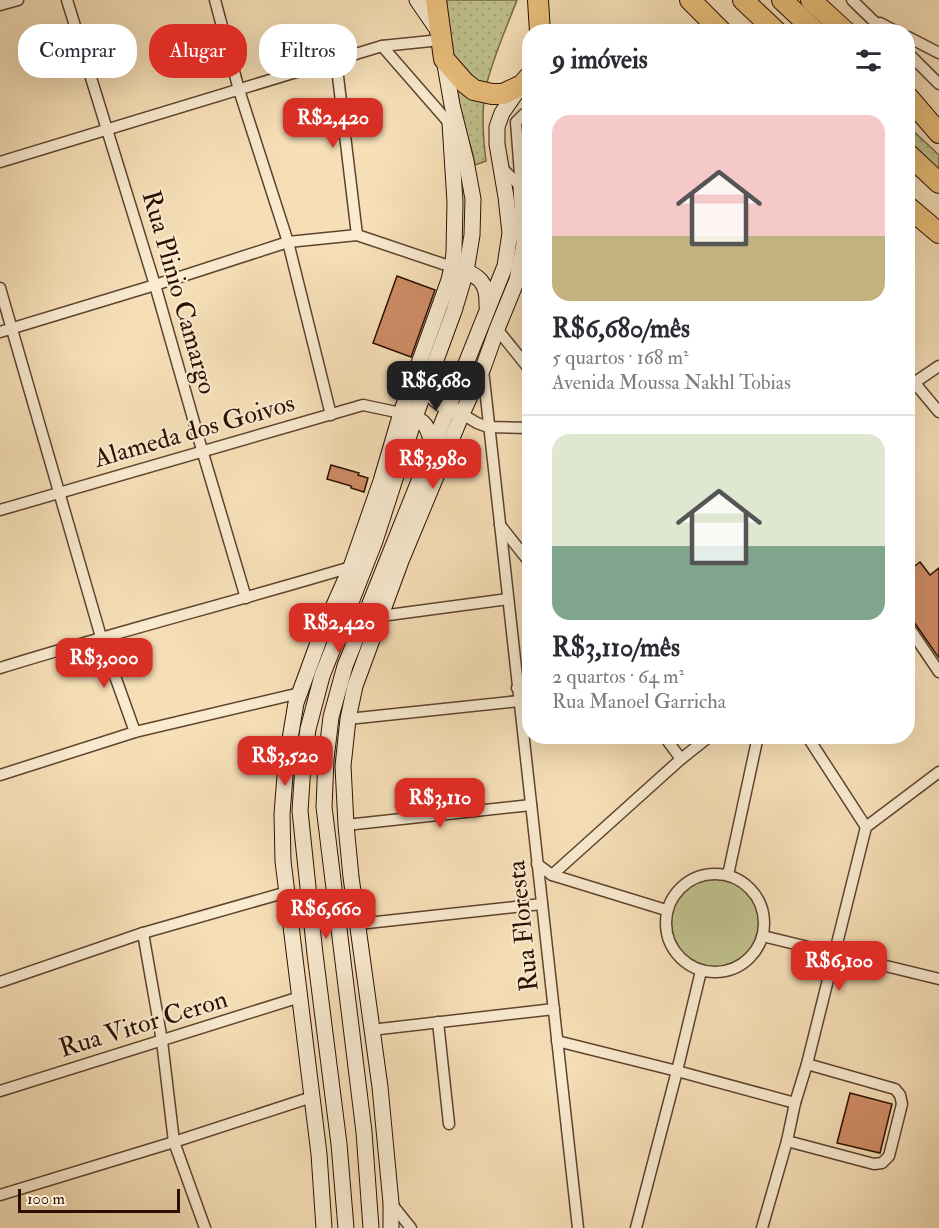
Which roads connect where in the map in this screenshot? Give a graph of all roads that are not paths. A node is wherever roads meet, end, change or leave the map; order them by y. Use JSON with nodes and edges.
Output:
{"nodes":[{"id":1,"x":18,"y":0,"type":"edge"},
{"id":2,"x":67,"y":0,"type":"edge"},
{"id":3,"x":215,"y":0,"type":"edge"},
{"id":4,"x":417,"y":0,"type":"edge"},
{"id":5,"x":436,"y":0,"type":"edge"},
{"id":6,"x":538,"y":0,"type":"edge"},
{"id":7,"x":690,"y":0,"type":"edge"},
{"id":8,"x":743,"y":0,"type":"edge"},
{"id":9,"x":782,"y":0,"type":"edge"},
{"id":10,"x":812,"y":0,"type":"edge"},
{"id":11,"x":852,"y":0,"type":"edge"},
{"id":12,"x":0,"y":6,"type":"edge"},
{"id":13,"x":872,"y":19,"type":"junction"},
{"id":14,"x":540,"y":24,"type":"edge"},
{"id":15,"x":714,"y":24,"type":"edge"},
{"id":16,"x":768,"y":24,"type":"edge"},
{"id":17,"x":808,"y":24,"type":"edge"},
{"id":18,"x":838,"y":24,"type":"edge"},
{"id":19,"x":877,"y":24,"type":"edge"},
{"id":20,"x":882,"y":24,"type":"edge"},
{"id":21,"x":915,"y":41,"type":"edge"},
{"id":22,"x":442,"y":44,"type":"junction"},
{"id":23,"x":382,"y":46,"type":"junction"},
{"id":24,"x":939,"y":53,"type":"edge"},
{"id":25,"x":357,"y":54,"type":"edge"},
{"id":26,"x":915,"y":60,"type":"edge"},
{"id":27,"x":278,"y":78,"type":"edge"},
{"id":28,"x":338,"y":78,"type":"edge"},
{"id":29,"x":522,"y":83,"type":"edge"},
{"id":30,"x":939,"y":84,"type":"edge"},
{"id":31,"x":522,"y":86,"type":"edge"},
{"id":32,"x":239,"y":90,"type":"junction"},
{"id":33,"x":452,"y":105,"type":"junction"},
{"id":34,"x":915,"y":105,"type":"edge"},
{"id":35,"x":522,"y":116,"type":"edge"},
{"id":36,"x":450,"y":124,"type":"junction"},
{"id":37,"x":915,"y":124,"type":"edge"},
{"id":38,"x":108,"y":130,"type":"junction"},
{"id":39,"x":939,"y":133,"type":"edge"},
{"id":40,"x":939,"y":146,"type":"edge"},
{"id":41,"x":915,"y":161,"type":"edge"},
{"id":42,"x":0,"y":162,"type":"edge"},
{"id":43,"x":502,"y":168,"type":"junction"},
{"id":44,"x":522,"y":176,"type":"edge"},
{"id":45,"x":939,"y":183,"type":"edge"},
{"id":46,"x":522,"y":189,"type":"edge"},
{"id":47,"x":915,"y":213,"type":"edge"},
{"id":48,"x":937,"y":233,"type":"edge"},
{"id":49,"x":357,"y":235,"type":"junction"},
{"id":50,"x":288,"y":242,"type":"junction"},
{"id":51,"x":522,"y":250,"type":"edge"},
{"id":52,"x":512,"y":267,"type":"junction"},
{"id":53,"x":455,"y":272,"type":"junction"},
{"id":54,"x":155,"y":285,"type":"junction"},
{"id":55,"x":0,"y":288,"type":"edge"},
{"id":56,"x":486,"y":315,"type":"junction"},
{"id":57,"x":497,"y":328,"type":"junction"},
{"id":58,"x":12,"y":329,"type":"junction"},
{"id":59,"x":0,"y":332,"type":"edge"},
{"id":60,"x":471,"y":353,"type":"junction"},
{"id":61,"x":522,"y":360,"type":"edge"},
{"id":62,"x":484,"y":364,"type":"junction"},
{"id":63,"x":939,"y":366,"type":"edge"},
{"id":64,"x":431,"y":370,"type":"junction"},
{"id":65,"x":915,"y":379,"type":"edge"},
{"id":66,"x":915,"y":387,"type":"edge"},
{"id":67,"x":455,"y":411,"type":"junction"},
{"id":68,"x":939,"y":412,"type":"edge"},
{"id":69,"x":331,"y":415,"type":"junction"},
{"id":70,"x":408,"y":415,"type":"junction"},
{"id":71,"x":488,"y":427,"type":"junction"},
{"id":72,"x":522,"y":428,"type":"edge"},
{"id":73,"x":433,"y":447,"type":"junction"},
{"id":74,"x":202,"y":450,"type":"junction"},
{"id":75,"x":399,"y":466,"type":"junction"},
{"id":76,"x":381,"y":481,"type":"junction"},
{"id":77,"x":59,"y":492,"type":"junction"},
{"id":78,"x":0,"y":510,"type":"edge"},
{"id":79,"x":403,"y":521,"type":"junction"},
{"id":80,"x":499,"y":524,"type":"junction"},
{"id":81,"x":522,"y":553,"type":"edge"},
{"id":82,"x":401,"y":561,"type":"junction"},
{"id":83,"x":351,"y":567,"type":"junction"},
{"id":84,"x":246,"y":598,"type":"junction"},
{"id":85,"x":508,"y":599,"type":"junction"},
{"id":86,"x":381,"y":616,"type":"junction"},
{"id":87,"x":322,"y":632,"type":"junction"},
{"id":88,"x":101,"y":637,"type":"junction"},
{"id":89,"x":915,"y":637,"type":"edge"},
{"id":90,"x":372,"y":638,"type":"junction"},
{"id":91,"x":345,"y":666,"type":"junction"},
{"id":92,"x":0,"y":668,"type":"edge"},
{"id":93,"x":939,"y":672,"type":"edge"},
{"id":94,"x":322,"y":676,"type":"junction"},
{"id":95,"x":522,"y":685,"type":"edge"},
{"id":96,"x":518,"y":688,"type":"junction"},
{"id":97,"x":300,"y":693,"type":"junction"},
{"id":98,"x":519,"y":701,"type":"junction"},
{"id":99,"x":348,"y":719,"type":"junction"},
{"id":100,"x":522,"y":727,"type":"edge"},
{"id":101,"x":135,"y":732,"type":"junction"},
{"id":102,"x":524,"y":744,"type":"edge"},
{"id":103,"x":670,"y":744,"type":"edge"},
{"id":104,"x":700,"y":744,"type":"edge"},
{"id":105,"x":756,"y":744,"type":"edge"},
{"id":106,"x":812,"y":744,"type":"edge"},
{"id":107,"x":681,"y":759,"type":"junction"},
{"id":108,"x":939,"y":772,"type":"edge"},
{"id":109,"x":0,"y":775,"type":"edge"},
{"id":110,"x":531,"y":805,"type":"junction"},
{"id":111,"x":346,"y":825,"type":"junction"},
{"id":112,"x":866,"y":827,"type":"junction"},
{"id":113,"x":537,"y":864,"type":"junction"},
{"id":114,"x":552,"y":875,"type":"junction"},
{"id":115,"x":728,"y":875,"type":"junction"},
{"id":116,"x":287,"y":892,"type":"junction"},
{"id":117,"x":542,"y":904,"type":"junction"},
{"id":118,"x":666,"y":910,"type":"junction"},
{"id":119,"x":311,"y":917,"type":"junction"},
{"id":120,"x":338,"y":917,"type":"junction"},
{"id":121,"x":358,"y":924,"type":"junction"},
{"id":122,"x":143,"y":933,"type":"junction"},
{"id":123,"x":763,"y":936,"type":"junction"},
{"id":124,"x":342,"y":952,"type":"junction"},
{"id":125,"x":834,"y":953,"type":"junction"},
{"id":126,"x":315,"y":954,"type":"junction"},
{"id":127,"x":701,"y":971,"type":"junction"},
{"id":128,"x":939,"y":979,"type":"edge"},
{"id":129,"x":0,"y":982,"type":"edge"},
{"id":130,"x":300,"y":997,"type":"junction"},
{"id":131,"x":554,"y":1008,"type":"junction"},
{"id":132,"x":438,"y":1022,"type":"junction"},
{"id":133,"x":351,"y":1025,"type":"junction"},
{"id":134,"x":371,"y":1030,"type":"junction"},
{"id":135,"x":162,"y":1041,"type":"junction"},
{"id":136,"x":557,"y":1041,"type":"junction"},
{"id":137,"x":807,"y":1064,"type":"junction"},
{"id":138,"x":677,"y":1071,"type":"junction"},
{"id":139,"x":380,"y":1087,"type":"junction"},
{"id":140,"x":0,"y":1091,"type":"edge"},
{"id":141,"x":312,"y":1097,"type":"junction"},
{"id":142,"x":795,"y":1102,"type":"junction"},
{"id":143,"x":449,"y":1124,"type":"dead end"},
{"id":144,"x":787,"y":1141,"type":"junction"},
{"id":145,"x":174,"y":1142,"type":"junction"},
{"id":146,"x":339,"y":1144,"type":"junction"},
{"id":147,"x":0,"y":1195,"type":"edge"},
{"id":148,"x":391,"y":1203,"type":"junction"},
{"id":149,"x":321,"y":1225,"type":"edge"},
{"id":150,"x":205,"y":1228,"type":"edge"},
{"id":151,"x":346,"y":1228,"type":"edge"},
{"id":152,"x":371,"y":1228,"type":"edge"},
{"id":153,"x":391,"y":1228,"type":"edge"},
{"id":154,"x":411,"y":1228,"type":"edge"},
{"id":155,"x":578,"y":1228,"type":"edge"},
{"id":156,"x":636,"y":1228,"type":"edge"},
{"id":157,"x":762,"y":1228,"type":"edge"}],
"edges":[{"from":1,"to":12,"type":"street"},
{"from":2,"to":38,"type":"street","name":"Rua Plinio Camargo"},
{"from":3,"to":32,"type":"street"},
{"from":4,"to":22,"type":"main road"},
{"from":5,"to":22,"type":"highway"},
{"from":6,"to":14,"type":"highway"},
{"from":7,"to":15,"type":"highway"},
{"from":8,"to":16,"type":"highway"},
{"from":9,"to":17,"type":"highway"},
{"from":10,"to":18,"type":"highway"},
{"from":11,"to":13,"type":"street"},
{"from":13,"to":19,"type":"street"},
{"from":13,"to":20,"type":"street"},
{"from":21,"to":24,"type":"street"},
{"from":22,"to":23,"type":"street"},
{"from":22,"to":29,"type":"highway"},
{"from":22,"to":33,"type":"main road"},
{"from":23,"to":25,"type":"street"},
{"from":23,"to":36,"type":"street"},
{"from":26,"to":30,"type":"street"},
{"from":27,"to":32,"type":"street"},
{"from":28,"to":49,"type":"street"},
{"from":31,"to":43,"type":"main road"},
{"from":32,"to":38,"type":"street"},
{"from":32,"to":50,"type":"street"},
{"from":33,"to":36,"type":"main road"},
{"from":33,"to":53,"type":"main road"},
{"from":34,"to":39,"type":"highway"},
{"from":35,"to":44,"type":"street"},
{"from":36,"to":53,"type":"main road"},
{"from":37,"to":40,"type":"highway"},
{"from":38,"to":42,"type":"street"},
{"from":38,"to":54,"type":"street","name":"Rua Plinio Camargo"},
{"from":41,"to":45,"type":"highway"},
{"from":43,"to":46,"type":"street"},
{"from":43,"to":52,"type":"main road"},
{"from":47,"to":48,"type":"highway"},
{"from":49,"to":50,"type":"street"},
{"from":49,"to":53,"type":"street"},
{"from":50,"to":54,"type":"street"},
{"from":50,"to":69,"type":"street"},
{"from":51,"to":52,"type":"main road"},
{"from":52,"to":56,"type":"main road"},
{"from":52,"to":57,"type":"main road"},
{"from":53,"to":56,"type":"main road"},
{"from":53,"to":64,"type":"main road"},
{"from":53,"to":70,"type":"main road"},
{"from":54,"to":58,"type":"street"},
{"from":54,"to":74,"type":"street","name":"Rua Plinio Camargo"},
{"from":55,"to":58,"type":"street"},
{"from":56,"to":60,"type":"main road"},
{"from":57,"to":61,"type":"street"},
{"from":57,"to":62,"type":"main road"},
{"from":58,"to":59,"type":"street"},
{"from":58,"to":77,"type":"street"},
{"from":60,"to":62,"type":"main road"},
{"from":60,"to":67,"type":"main road"},
{"from":62,"to":67,"type":"main road"},
{"from":62,"to":71,"type":"street","name":"Rua Floresta"},
{"from":63,"to":65,"type":"street"},
{"from":64,"to":67,"type":"main road"},
{"from":64,"to":70,"type":"main road"},
{"from":66,"to":68,"type":"street"},
{"from":67,"to":71,"type":"street"},
{"from":67,"to":73,"type":"main road"},
{"from":67,"to":82,"type":"main road"},
{"from":69,"to":70,"type":"street","name":"Alameda dos Goivos"},
{"from":69,"to":74,"type":"street","name":"Alameda dos Goivos"},
{"from":70,"to":73,"type":"main road"},
{"from":70,"to":75,"type":"main road"},
{"from":70,"to":76,"type":"main road"},
{"from":71,"to":72,"type":"street"},
{"from":71,"to":80,"type":"street","name":"Rua Floresta"},
{"from":73,"to":79,"type":"main road"},
{"from":74,"to":77,"type":"street","name":"Alameda dos Goivos"},
{"from":74,"to":84,"type":"street","name":"Rua Plinio Camargo"},
{"from":75,"to":76,"type":"main road"},
{"from":75,"to":94,"type":"main road"},
{"from":76,"to":83,"type":"main road"},
{"from":77,"to":78,"type":"street","name":"Alameda dos Goivos"},
{"from":77,"to":88,"type":"street"},
{"from":79,"to":82,"type":"main road"},
{"from":79,"to":91,"type":"main road"},
{"from":80,"to":81,"type":"street"},
{"from":80,"to":85,"type":"street","name":"Rua Floresta"},
{"from":82,"to":86,"type":"main road"},
{"from":83,"to":84,"type":"street"},
{"from":83,"to":87,"type":"main road"},
{"from":84,"to":88,"type":"street"},
{"from":85,"to":86,"type":"street"},
{"from":85,"to":96,"type":"street","name":"Rua Floresta"},
{"from":86,"to":90,"type":"main road"},
{"from":87,"to":94,"type":"main road"},
{"from":87,"to":97,"type":"main road"},
{"from":88,"to":92,"type":"street"},
{"from":88,"to":101,"type":"street"},
{"from":89,"to":93,"type":"street"},
{"from":90,"to":91,"type":"main road"},
{"from":90,"to":99,"type":"main road"},
{"from":91,"to":120,"type":"main road"},
{"from":94,"to":119,"type":"main road"},
{"from":95,"to":96,"type":"street"},
{"from":96,"to":98,"type":"street","name":"Rua Floresta"},
{"from":97,"to":101,"type":"street"},
{"from":97,"to":116,"type":"main road"},
{"from":98,"to":99,"type":"street"},
{"from":98,"to":100,"type":"street","name":"Rua Floresta"},
{"from":99,"to":111,"type":"main road"},
{"from":101,"to":109,"type":"street"},
{"from":102,"to":110,"type":"street","name":"Rua Floresta"},
{"from":103,"to":107,"type":"street"},
{"from":104,"to":107,"type":"street"},
{"from":105,"to":115,"type":"street"},
{"from":106,"to":112,"type":"street"},
{"from":107,"to":114,"type":"street"},
{"from":108,"to":112,"type":"street"},
{"from":110,"to":111,"type":"street"},
{"from":110,"to":113,"type":"street","name":"Rua Floresta"},
{"from":111,"to":121,"type":"main road"},
{"from":112,"to":125,"type":"street"},
{"from":113,"to":114,"type":"street"},
{"from":113,"to":117,"type":"street","name":"Rua Floresta"},
{"from":114,"to":118,"type":"street"},
{"from":115,"to":118,"type":"street"},
{"from":115,"to":123,"type":"street"},
{"from":116,"to":122,"type":"street"},
{"from":116,"to":130,"type":"main road"},
{"from":117,"to":121,"type":"street"},
{"from":117,"to":131,"type":"street","name":"Rua Floresta"},
{"from":118,"to":127,"type":"street"},
{"from":119,"to":120,"type":"main road"},
{"from":119,"to":126,"type":"main road"},
{"from":120,"to":124,"type":"main road"},
{"from":121,"to":134,"type":"main road"},
{"from":122,"to":129,"type":"street"},
{"from":122,"to":135,"type":"street"},
{"from":123,"to":125,"type":"street"},
{"from":123,"to":127,"type":"street"},
{"from":124,"to":126,"type":"main road"},
{"from":124,"to":133,"type":"main road"},
{"from":125,"to":128,"type":"street"},
{"from":125,"to":137,"type":"street"},
{"from":126,"to":146,"type":"main road"},
{"from":127,"to":138,"type":"street"},
{"from":130,"to":135,"type":"street","name":"Rua Vitor Ceron"},
{"from":130,"to":141,"type":"main road"},
{"from":131,"to":132,"type":"street"},
{"from":131,"to":136,"type":"street","name":"Rua Floresta"},
{"from":132,"to":134,"type":"street"},
{"from":132,"to":143,"type":"street"},
{"from":133,"to":139,"type":"main road"},
{"from":133,"to":152,"type":"main road"},
{"from":134,"to":139,"type":"main road"},
{"from":135,"to":140,"type":"street","name":"Rua Vitor Ceron"},
{"from":135,"to":145,"type":"street"},
{"from":136,"to":138,"type":"street"},
{"from":136,"to":155,"type":"street","name":"Rua Floresta"},
{"from":137,"to":142,"type":"street"},
{"from":137,"to":144,"type":"street"},
{"from":138,"to":142,"type":"street"},
{"from":138,"to":156,"type":"street"},
{"from":139,"to":148,"type":"main road"},
{"from":141,"to":145,"type":"street"},
{"from":141,"to":149,"type":"main road"},
{"from":142,"to":144,"type":"street"},
{"from":144,"to":157,"type":"street"},
{"from":145,"to":147,"type":"street"},
{"from":145,"to":150,"type":"street"},
{"from":146,"to":149,"type":"main road"},
{"from":146,"to":151,"type":"main road"},
{"from":148,"to":153,"type":"main road"},
{"from":148,"to":154,"type":"street"}]}
